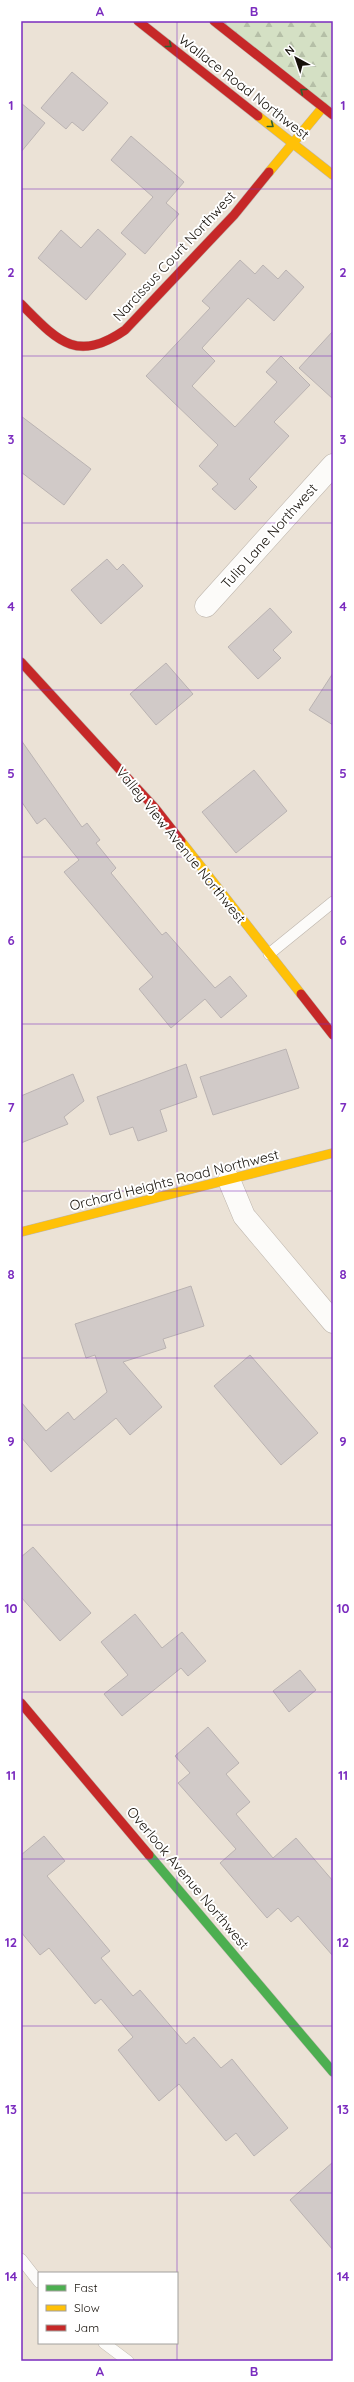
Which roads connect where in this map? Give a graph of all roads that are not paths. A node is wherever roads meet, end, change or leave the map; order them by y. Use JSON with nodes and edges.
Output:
{"nodes":[{"id":1,"x":138,"y":21,"type":"edge"},
{"id":2,"x":214,"y":21,"type":"edge"},
{"id":3,"x":323,"y":107,"type":"junction"},
{"id":4,"x":333,"y":115,"type":"edge"},
{"id":5,"x":294,"y":144,"type":"junction"},
{"id":6,"x":333,"y":175,"type":"edge"},
{"id":7,"x":21,"y":304,"type":"edge"},
{"id":8,"x":333,"y":465,"type":"edge"},
{"id":9,"x":206,"y":606,"type":"dead end"},
{"id":10,"x":21,"y":662,"type":"edge"},
{"id":11,"x":333,"y":902,"type":"edge"},
{"id":12,"x":269,"y":954,"type":"junction"},
{"id":13,"x":333,"y":1035,"type":"edge"},
{"id":14,"x":333,"y":1153,"type":"edge"},
{"id":15,"x":229,"y":1180,"type":"junction"},
{"id":16,"x":21,"y":1232,"type":"edge"},
{"id":17,"x":333,"y":1322,"type":"edge"},
{"id":18,"x":21,"y":1703,"type":"edge"},
{"id":19,"x":333,"y":2072,"type":"edge"},
{"id":20,"x":21,"y":2259,"type":"edge"},
{"id":21,"x":38,"y":2281,"type":"edge"},
{"id":22,"x":105,"y":2344,"type":"edge"},
{"id":23,"x":128,"y":2361,"type":"edge"}],
"edges":[{"from":1,"to":5,"type":"street","name":"Wallace Road Northwest","one_way":true},
{"from":3,"to":2,"type":"street","one_way":true},
{"from":3,"to":4,"type":"street"},
{"from":3,"to":5,"type":"street","name":"Narcissus Court Northwest"},
{"from":5,"to":6,"type":"street","name":"Wallace Road Northwest"},
{"from":5,"to":7,"type":"street","name":"Narcissus Court Northwest"},
{"from":8,"to":9,"type":"street","name":"Tulip Lane Northwest"},
{"from":10,"to":12,"type":"street","name":"Valley View Avenue Northwest"},
{"from":11,"to":12,"type":"lane"},
{"from":12,"to":13,"type":"street","name":"Valley View Avenue Northwest"},
{"from":14,"to":15,"type":"street","name":"Orchard Heights Road Northwest"},
{"from":15,"to":16,"type":"street","name":"Orchard Heights Road Northwest"},
{"from":15,"to":17,"type":"street"},
{"from":18,"to":19,"type":"street","name":"Overlook Avenue Northwest"},
{"from":20,"to":21,"type":"lane"},
{"from":22,"to":23,"type":"lane"}]}
